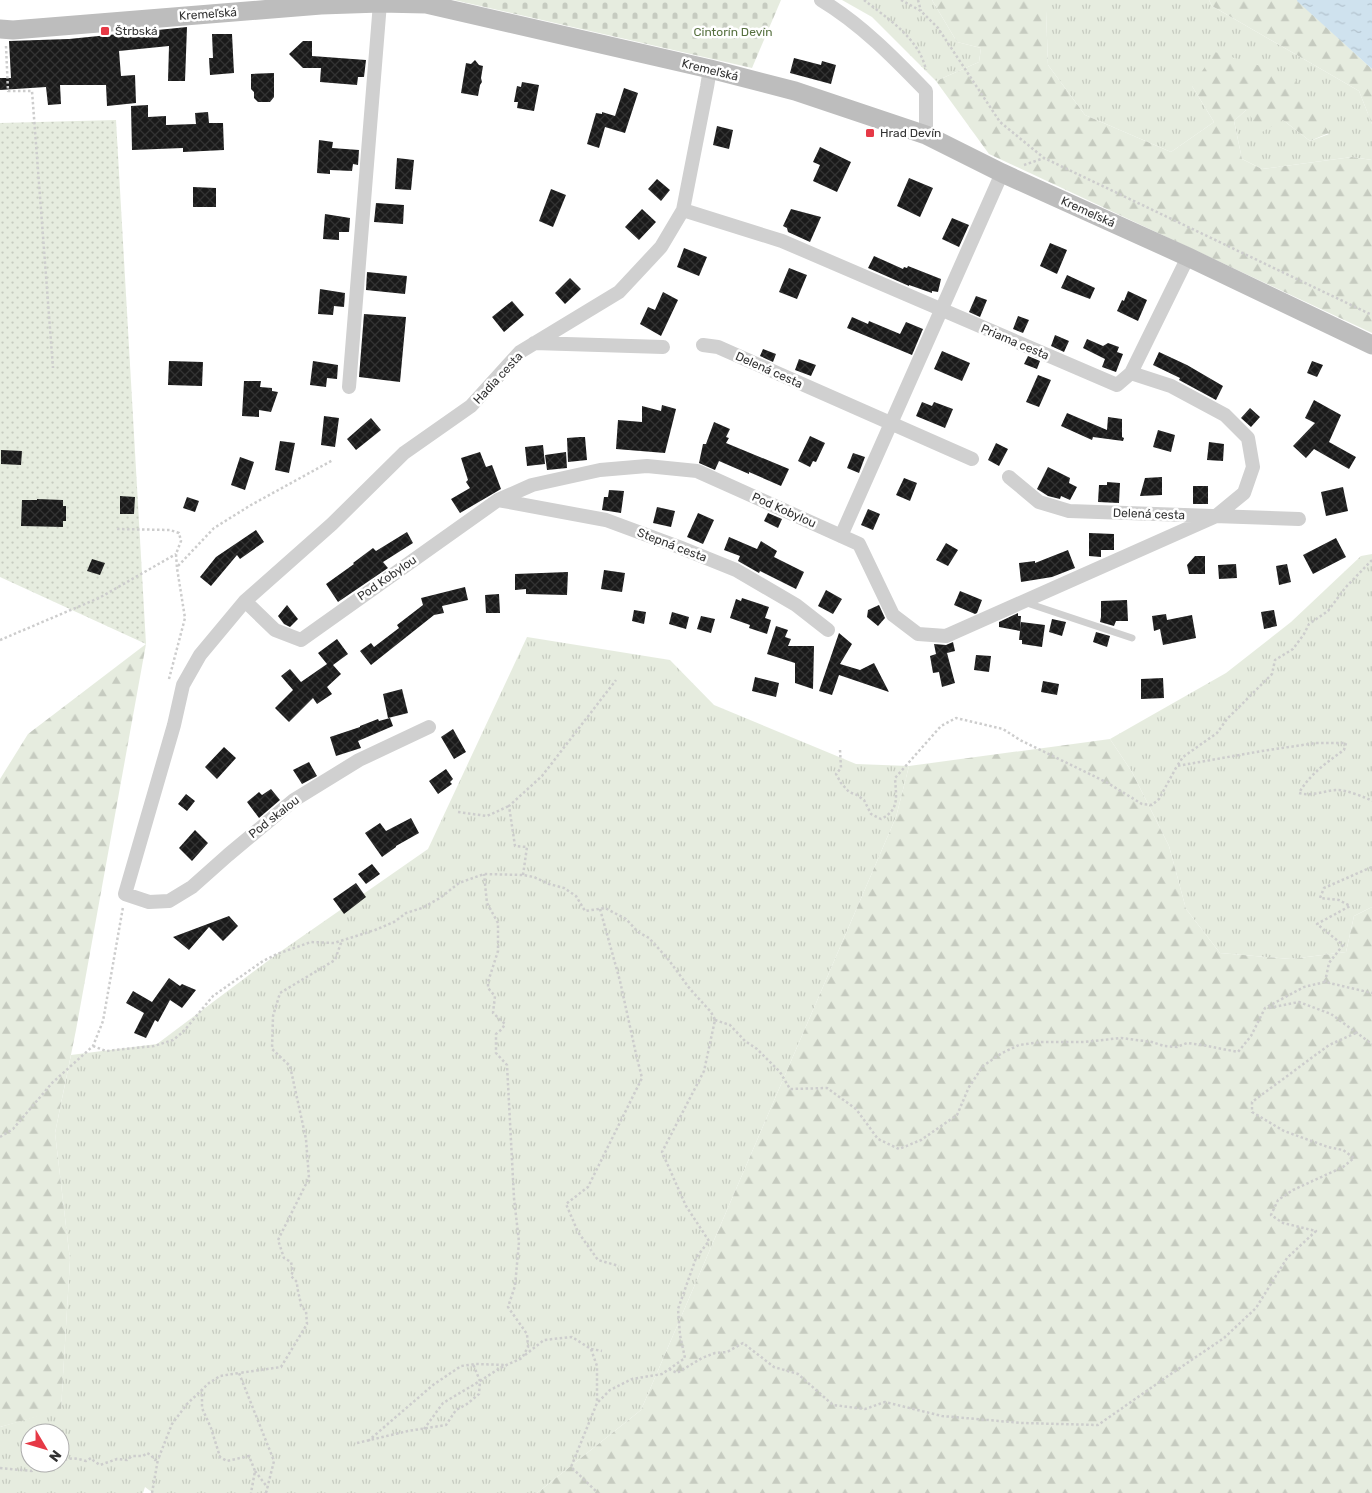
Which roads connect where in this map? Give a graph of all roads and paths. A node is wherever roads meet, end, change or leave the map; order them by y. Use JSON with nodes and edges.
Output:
{"nodes":[{"id":1,"x":821,"y":0,"type":"edge"},
{"id":2,"x":901,"y":0,"type":"edge"},
{"id":3,"x":918,"y":0,"type":"edge"},
{"id":4,"x":866,"y":1,"type":"edge"},
{"id":5,"x":367,"y":2,"type":"edge"},
{"id":6,"x":322,"y":3,"type":"edge"},
{"id":7,"x":921,"y":11,"type":"junction"},
{"id":8,"x":3,"y":38,"type":"edge"},
{"id":9,"x":710,"y":69,"type":"junction"},
{"id":10,"x":926,"y":91,"type":"junction"},
{"id":11,"x":926,"y":135,"type":"junction"},
{"id":12,"x":1002,"y":173,"type":"junction"},
{"id":13,"x":682,"y":210,"type":"junction"},
{"id":14,"x":1188,"y":257,"type":"junction"},
{"id":15,"x":941,"y":311,"type":"junction"},
{"id":16,"x":1372,"y":315,"type":"edge"},
{"id":17,"x":534,"y":343,"type":"junction"},
{"id":18,"x":703,"y":345,"type":"dead end"},
{"id":19,"x":1372,"y":345,"type":"edge"},
{"id":20,"x":664,"y":347,"type":"dead end"},
{"id":21,"x":52,"y":368,"type":"dead end"},
{"id":22,"x":1131,"y":373,"type":"junction"},
{"id":23,"x":349,"y":388,"type":"dead end"},
{"id":24,"x":891,"y":424,"type":"junction"},
{"id":25,"x":972,"y":459,"type":"dead end"},
{"id":26,"x":334,"y":460,"type":"dead end"},
{"id":27,"x":1009,"y":477,"type":"dead end"},
{"id":28,"x":498,"y":500,"type":"junction"},
{"id":29,"x":1216,"y":516,"type":"junction"},
{"id":30,"x":1299,"y":519,"type":"dead end"},
{"id":31,"x":117,"y":528,"type":"dead end"},
{"id":32,"x":841,"y":536,"type":"junction"},
{"id":33,"x":176,"y":554,"type":"junction"},
{"id":34,"x":1372,"y":560,"type":"edge"},
{"id":35,"x":177,"y":568,"type":"junction"},
{"id":36,"x":246,"y":601,"type":"junction"},
{"id":37,"x":1024,"y":602,"type":"junction"},
{"id":38,"x":828,"y":630,"type":"dead end"},
{"id":39,"x":1132,"y":638,"type":"dead end"},
{"id":40,"x":0,"y":640,"type":"edge"},
{"id":41,"x":169,"y":679,"type":"dead end"},
{"id":42,"x":616,"y":680,"type":"dead end"},
{"id":43,"x":429,"y":727,"type":"dead end"},
{"id":44,"x":840,"y":750,"type":"dead end"},
{"id":45,"x":1177,"y":766,"type":"junction"},
{"id":46,"x":1372,"y":801,"type":"edge"},
{"id":47,"x":509,"y":806,"type":"junction"},
{"id":48,"x":458,"y":812,"type":"dead end"},
{"id":49,"x":1372,"y":867,"type":"edge"},
{"id":50,"x":484,"y":874,"type":"junction"},
{"id":51,"x":522,"y":875,"type":"junction"},
{"id":52,"x":125,"y":894,"type":"junction"},
{"id":53,"x":600,"y":909,"type":"junction"},
{"id":54,"x":342,"y":940,"type":"junction"},
{"id":55,"x":1325,"y":982,"type":"junction"},
{"id":56,"x":1372,"y":993,"type":"edge"},
{"id":57,"x":1265,"y":1008,"type":"junction"},
{"id":58,"x":715,"y":1020,"type":"junction"},
{"id":59,"x":1356,"y":1032,"type":"junction"},
{"id":60,"x":1372,"y":1044,"type":"edge"},
{"id":61,"x":93,"y":1046,"type":"junction"},
{"id":62,"x":0,"y":1137,"type":"edge"},
{"id":63,"x":619,"y":1266,"type":"dead end"},
{"id":64,"x":591,"y":1349,"type":"junction"},
{"id":65,"x":602,"y":1351,"type":"dead end"},
{"id":66,"x":522,"y":1358,"type":"junction"},
{"id":67,"x":473,"y":1364,"type":"junction"},
{"id":68,"x":507,"y":1365,"type":"junction"},
{"id":69,"x":669,"y":1369,"type":"junction"},
{"id":70,"x":239,"y":1373,"type":"junction"},
{"id":71,"x":480,"y":1381,"type":"junction"},
{"id":72,"x":202,"y":1390,"type":"junction"},
{"id":73,"x":597,"y":1402,"type":"junction"},
{"id":74,"x":424,"y":1429,"type":"junction"},
{"id":75,"x":367,"y":1441,"type":"junction"},
{"id":76,"x":357,"y":1443,"type":"dead end"},
{"id":77,"x":159,"y":1457,"type":"junction"},
{"id":78,"x":70,"y":1458,"type":"edge"},
{"id":79,"x":0,"y":1468,"type":"edge"},
{"id":80,"x":20,"y":1469,"type":"edge"},
{"id":81,"x":255,"y":1471,"type":"junction"},
{"id":82,"x":268,"y":1488,"type":"junction"},
{"id":83,"x":152,"y":1493,"type":"edge"},
{"id":84,"x":251,"y":1493,"type":"edge"},
{"id":85,"x":266,"y":1493,"type":"edge"},
{"id":86,"x":598,"y":1493,"type":"edge"}],
"edges":[{"from":1,"to":10,"type":"street"},
{"from":2,"to":7,"type":"path"},
{"from":3,"to":7,"type":"path"},
{"from":4,"to":10,"type":"path"},
{"from":5,"to":6,"type":"street","name":"Kremeľská"},
{"from":5,"to":9,"type":"street","name":"Kremeľská"},
{"from":5,"to":23,"type":"street"},
{"from":6,"to":8,"type":"street","name":"Kremeľská"},
{"from":7,"to":16,"type":"path"},
{"from":8,"to":21,"type":"path"},
{"from":9,"to":11,"type":"street","name":"Kremeľská"},
{"from":9,"to":13,"type":"street","name":"Hadia cesta"},
{"from":10,"to":11,"type":"street"},
{"from":11,"to":12,"type":"street","name":"Kremeľská"},
{"from":12,"to":14,"type":"street","name":"Kremeľská"},
{"from":12,"to":15,"type":"street"},
{"from":13,"to":15,"type":"street","name":"Priama cesta"},
{"from":13,"to":17,"type":"street","name":"Hadia cesta"},
{"from":14,"to":19,"type":"street","name":"Kremeľská"},
{"from":14,"to":22,"type":"street"},
{"from":15,"to":22,"type":"street","name":"Priama cesta"},
{"from":15,"to":24,"type":"street"},
{"from":17,"to":20,"type":"street"},
{"from":17,"to":36,"type":"street","name":"Hadia cesta"},
{"from":18,"to":24,"type":"street","name":"Delená cesta"},
{"from":22,"to":29,"type":"street"},
{"from":24,"to":25,"type":"street","name":"Delená cesta"},
{"from":24,"to":32,"type":"street"},
{"from":26,"to":35,"type":"path"},
{"from":27,"to":29,"type":"street","name":"Delená cesta"},
{"from":28,"to":32,"type":"street","name":"Pod Kobylou"},
{"from":28,"to":36,"type":"street","name":"Pod Kobylou"},
{"from":28,"to":38,"type":"street","name":"Stepná cesta"},
{"from":29,"to":30,"type":"street","name":"Delená cesta"},
{"from":29,"to":37,"type":"street","name":"Pod Kobylou"},
{"from":31,"to":33,"type":"path"},
{"from":32,"to":37,"type":"street","name":"Pod Kobylou"},
{"from":33,"to":35,"type":"path"},
{"from":33,"to":40,"type":"path"},
{"from":34,"to":45,"type":"path"},
{"from":35,"to":41,"type":"path"},
{"from":36,"to":52,"type":"street"},
{"from":37,"to":39,"type":"lane"},
{"from":42,"to":47,"type":"path"},
{"from":43,"to":52,"type":"street","name":"Pod skalou"},
{"from":44,"to":45,"type":"path"},
{"from":45,"to":46,"type":"path"},
{"from":47,"to":48,"type":"path"},
{"from":47,"to":51,"type":"path"},
{"from":49,"to":55,"type":"path"},
{"from":50,"to":51,"type":"path"},
{"from":50,"to":54,"type":"path"},
{"from":50,"to":66,"type":"path"},
{"from":51,"to":53,"type":"path"},
{"from":52,"to":61,"type":"path"},
{"from":53,"to":58,"type":"path"},
{"from":53,"to":63,"type":"path"},
{"from":54,"to":61,"type":"path"},
{"from":54,"to":70,"type":"path"},
{"from":55,"to":56,"type":"path"},
{"from":55,"to":57,"type":"path"},
{"from":57,"to":58,"type":"path"},
{"from":57,"to":59,"type":"path"},
{"from":58,"to":69,"type":"path"},
{"from":59,"to":60,"type":"path"},
{"from":59,"to":69,"type":"path"},
{"from":61,"to":62,"type":"path"},
{"from":64,"to":65,"type":"path"},
{"from":64,"to":66,"type":"path"},
{"from":64,"to":73,"type":"path"},
{"from":66,"to":68,"type":"path"},
{"from":67,"to":68,"type":"path"},
{"from":67,"to":71,"type":"path"},
{"from":67,"to":75,"type":"path"},
{"from":68,"to":71,"type":"path"},
{"from":69,"to":73,"type":"path"},
{"from":70,"to":72,"type":"path"},
{"from":70,"to":82,"type":"path"},
{"from":71,"to":74,"type":"path"},
{"from":71,"to":74,"type":"path"},
{"from":72,"to":77,"type":"path"},
{"from":72,"to":81,"type":"path"},
{"from":73,"to":86,"type":"path"},
{"from":74,"to":75,"type":"path"},
{"from":75,"to":76,"type":"path"},
{"from":77,"to":78,"type":"path"},
{"from":77,"to":83,"type":"path"},
{"from":79,"to":80,"type":"path"},
{"from":81,"to":82,"type":"path"},
{"from":81,"to":84,"type":"path"},
{"from":82,"to":85,"type":"path"}]}
